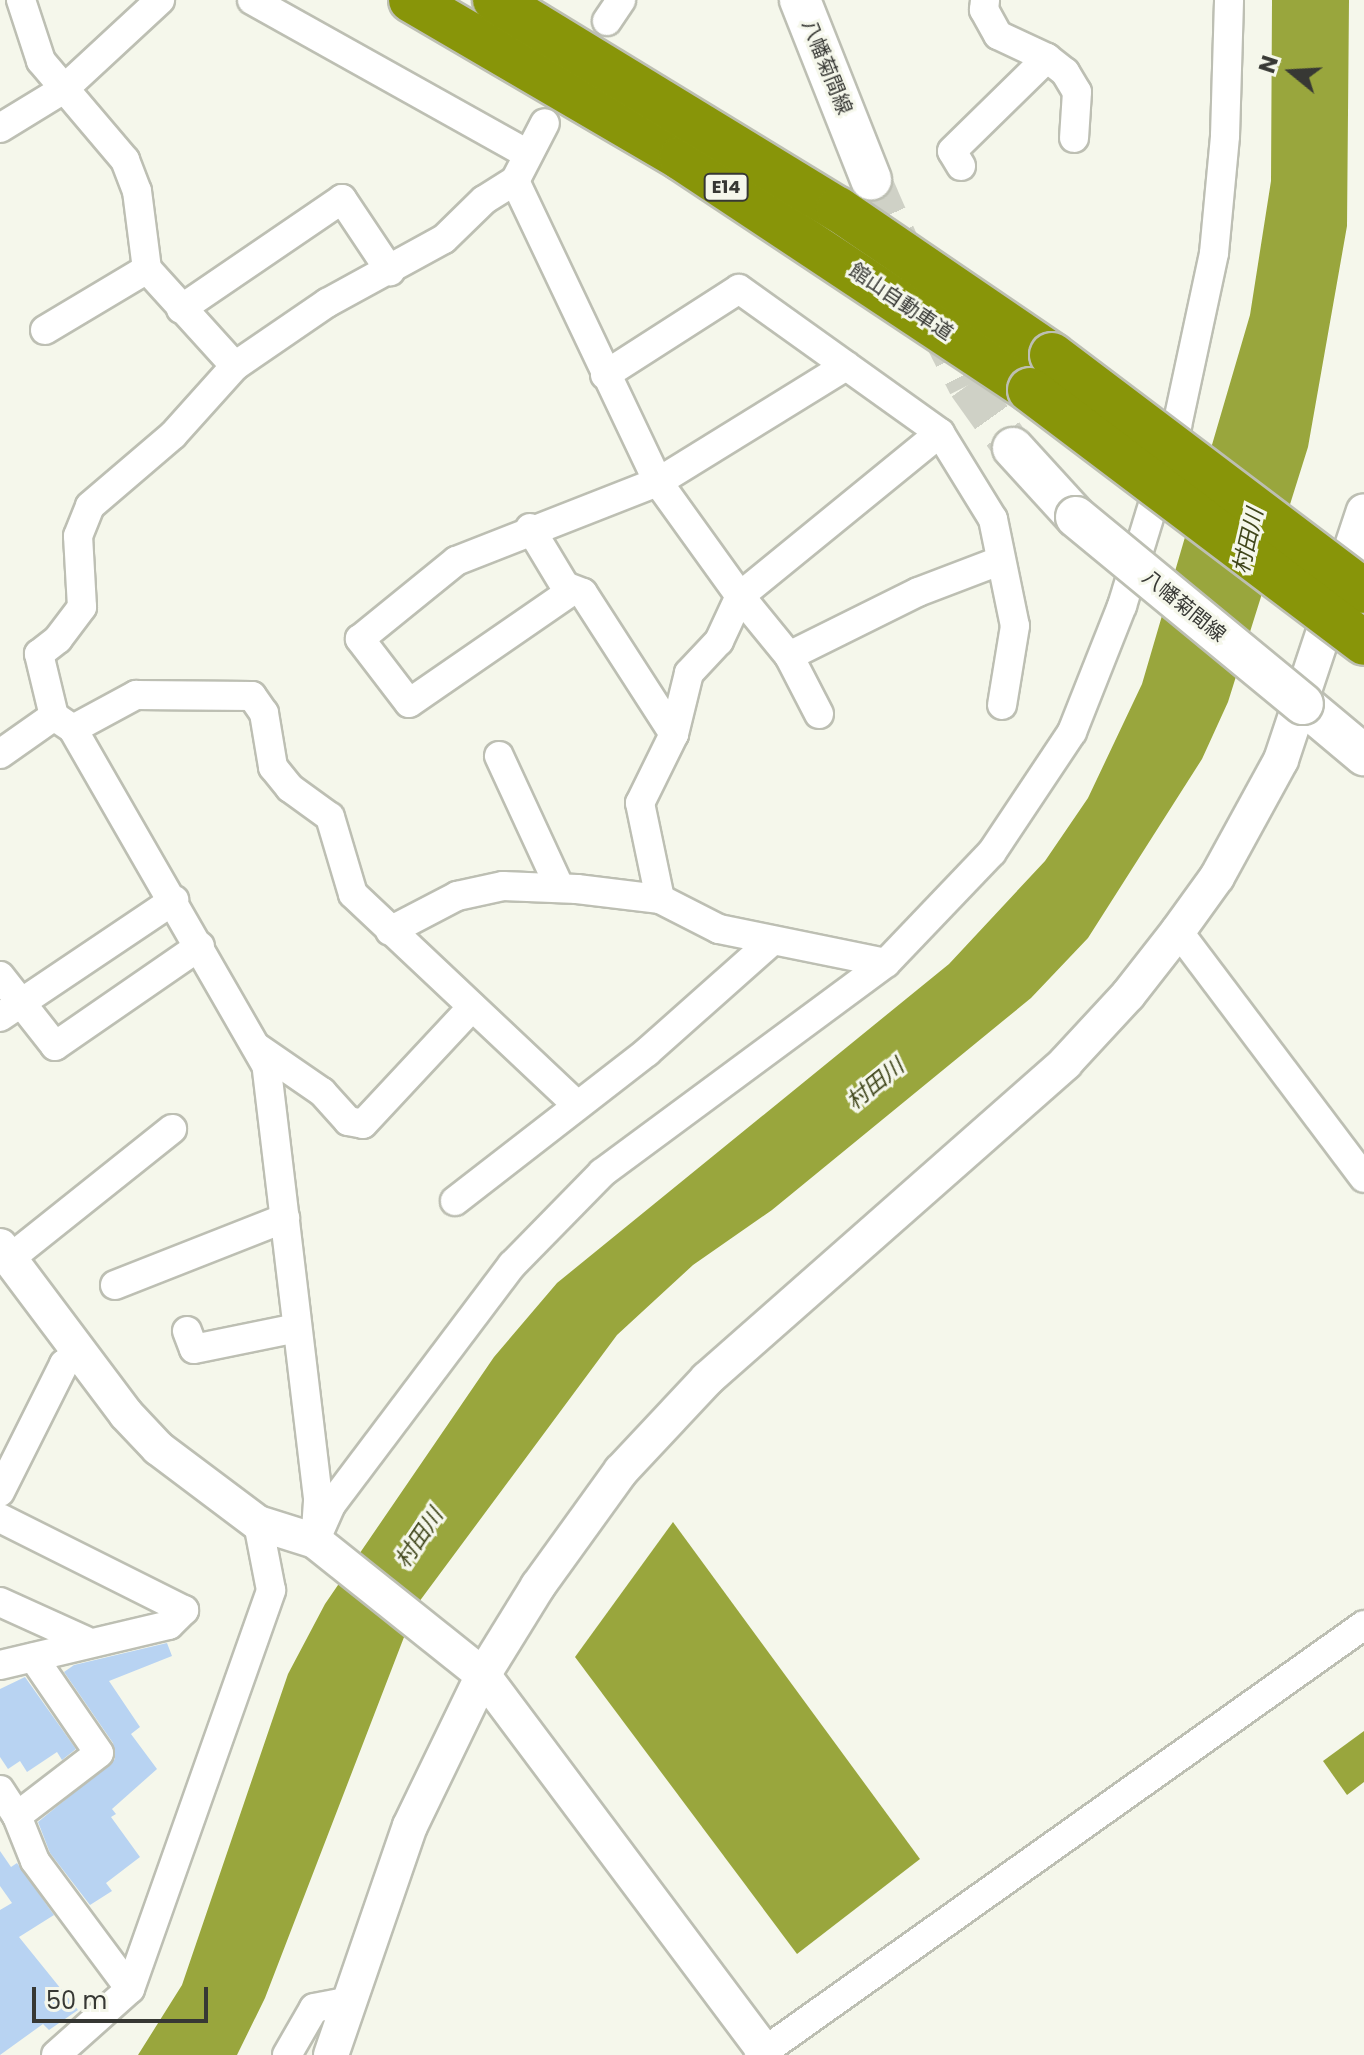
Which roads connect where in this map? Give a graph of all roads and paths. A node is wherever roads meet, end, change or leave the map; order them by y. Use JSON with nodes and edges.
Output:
{"nodes":[{"id":1,"x":21,"y":0,"type":"edge"},
{"id":2,"x":160,"y":0,"type":"edge"},
{"id":3,"x":252,"y":0,"type":"edge"},
{"id":4,"x":411,"y":0,"type":"edge"},
{"id":5,"x":495,"y":0,"type":"edge"},
{"id":6,"x":800,"y":0,"type":"edge"},
{"id":7,"x":985,"y":0,"type":"edge"},
{"id":8,"x":1229,"y":0,"type":"edge"},
{"id":9,"x":1047,"y":58,"type":"junction"},
{"id":10,"x":64,"y":89,"type":"junction"},
{"id":11,"x":545,"y":123,"type":"dead end"},
{"id":12,"x":0,"y":128,"type":"edge"},
{"id":13,"x":1074,"y":138,"type":"dead end"},
{"id":14,"x":528,"y":154,"type":"junction"},
{"id":15,"x":961,"y":166,"type":"dead end"},
{"id":16,"x":871,"y":179,"type":"tunnel mouth"},
{"id":17,"x":515,"y":181,"type":"junction"},
{"id":18,"x":147,"y":269,"type":"junction"},
{"id":19,"x":390,"y":271,"type":"junction"},
{"id":20,"x":181,"y":309,"type":"junction"},
{"id":21,"x":45,"y":330,"type":"dead end"},
{"id":22,"x":235,"y":366,"type":"junction"},
{"id":23,"x":846,"y":366,"type":"junction"},
{"id":24,"x":1041,"y":373,"type":"junction"},
{"id":25,"x":605,"y":375,"type":"junction"},
{"id":26,"x":940,"y":433,"type":"junction"},
{"id":27,"x":1013,"y":448,"type":"tunnel mouth"},
{"id":28,"x":658,"y":482,"type":"junction"},
{"id":29,"x":1364,"y":511,"type":"edge"},
{"id":30,"x":530,"y":528,"type":"junction"},
{"id":31,"x":999,"y":561,"type":"junction"},
{"id":32,"x":573,"y":590,"type":"junction"},
{"id":33,"x":1364,"y":591,"type":"edge"},
{"id":34,"x":740,"y":596,"type":"junction"},
{"id":35,"x":1364,"y":643,"type":"edge"},
{"id":36,"x":789,"y":656,"type":"junction"},
{"id":37,"x":1303,"y":704,"type":"junction"},
{"id":38,"x":1002,"y":705,"type":"dead end"},
{"id":39,"x":819,"y":714,"type":"dead end"},
{"id":40,"x":64,"y":722,"type":"junction"},
{"id":41,"x":674,"y":734,"type":"junction"},
{"id":42,"x":0,"y":754,"type":"edge"},
{"id":43,"x":1364,"y":755,"type":"edge"},
{"id":44,"x":499,"y":756,"type":"dead end"},
{"id":45,"x":560,"y":888,"type":"junction"},
{"id":46,"x":660,"y":899,"type":"junction"},
{"id":47,"x":174,"y":900,"type":"junction"},
{"id":48,"x":390,"y":931,"type":"junction"},
{"id":49,"x":1178,"y":931,"type":"junction"},
{"id":50,"x":772,"y":941,"type":"junction"},
{"id":51,"x":200,"y":946,"type":"junction"},
{"id":52,"x":886,"y":963,"type":"junction"},
{"id":53,"x":0,"y":976,"type":"edge"},
{"id":54,"x":472,"y":1007,"type":"junction"},
{"id":55,"x":11,"y":1010,"type":"edge"},
{"id":56,"x":258,"y":1048,"type":"junction"},
{"id":57,"x":576,"y":1104,"type":"junction"},
{"id":58,"x":172,"y":1129,"type":"dead end"},
{"id":59,"x":1364,"y":1178,"type":"edge"},
{"id":60,"x":455,"y":1201,"type":"dead end"},
{"id":61,"x":285,"y":1218,"type":"junction"},
{"id":62,"x":4,"y":1253,"type":"edge"},
{"id":63,"x":115,"y":1285,"type":"dead end"},
{"id":64,"x":297,"y":1328,"type":"junction"},
{"id":65,"x":187,"y":1331,"type":"dead end"},
{"id":66,"x":80,"y":1353,"type":"junction"},
{"id":67,"x":0,"y":1492,"type":"edge"},
{"id":68,"x":0,"y":1518,"type":"edge"},
{"id":69,"x":258,"y":1523,"type":"junction"},
{"id":70,"x":315,"y":1541,"type":"junction"},
{"id":71,"x":0,"y":1602,"type":"edge"},
{"id":72,"x":1364,"y":1625,"type":"edge"},
{"id":73,"x":86,"y":1641,"type":"junction"},
{"id":74,"x":33,"y":1657,"type":"junction"},
{"id":75,"x":0,"y":1665,"type":"edge"},
{"id":76,"x":483,"y":1675,"type":"junction"},
{"id":77,"x":0,"y":1790,"type":"edge"},
{"id":78,"x":17,"y":1816,"type":"junction"},
{"id":79,"x":130,"y":1989,"type":"junction"},
{"id":80,"x":345,"y":2002,"type":"junction"},
{"id":81,"x":763,"y":2054,"type":"edge"},
{"id":82,"x":56,"y":2055,"type":"edge"},
{"id":83,"x":287,"y":2055,"type":"edge"},
{"id":84,"x":331,"y":2055,"type":"edge"}],
"edges":[{"from":1,"to":10,"type":"street"},
{"from":2,"to":10,"type":"street"},
{"from":3,"to":14,"type":"street"},
{"from":4,"to":24,"type":"highway","name":"館山自動車道","number":"E14"},
{"from":5,"to":24,"type":"highway","name":"館山自動車道","number":"E14"},
{"from":6,"to":16,"type":"main road","name":"八幡菊間線"},
{"from":7,"to":9,"type":"street"},
{"from":8,"to":52,"type":"street"},
{"from":9,"to":13,"type":"street"},
{"from":9,"to":15,"type":"street"},
{"from":10,"to":12,"type":"street"},
{"from":10,"to":18,"type":"street"},
{"from":11,"to":14,"type":"street"},
{"from":14,"to":17,"type":"street"},
{"from":17,"to":19,"type":"street"},
{"from":17,"to":25,"type":"street"},
{"from":18,"to":20,"type":"street"},
{"from":18,"to":21,"type":"street"},
{"from":19,"to":20,"type":"street"},
{"from":19,"to":22,"type":"street"},
{"from":20,"to":22,"type":"street"},
{"from":22,"to":40,"type":"street"},
{"from":23,"to":25,"type":"street"},
{"from":23,"to":26,"type":"street"},
{"from":23,"to":28,"type":"street"},
{"from":24,"to":33,"type":"highway","name":"館山自動車道","number":"E14","bridge":true},
{"from":24,"to":35,"type":"highway","name":"館山自動車道","number":"E14","bridge":true},
{"from":25,"to":28,"type":"street"},
{"from":26,"to":31,"type":"street"},
{"from":26,"to":34,"type":"street"},
{"from":27,"to":37,"type":"main road","name":"八幡菊間線","bridge":true},
{"from":28,"to":30,"type":"street"},
{"from":28,"to":34,"type":"street"},
{"from":29,"to":37,"type":"street"},
{"from":30,"to":32,"type":"street"},
{"from":30,"to":32,"type":"street"},
{"from":31,"to":36,"type":"street"},
{"from":31,"to":38,"type":"street"},
{"from":32,"to":41,"type":"street"},
{"from":34,"to":36,"type":"street"},
{"from":34,"to":41,"type":"street"},
{"from":36,"to":39,"type":"street"},
{"from":37,"to":43,"type":"main road","name":"八幡菊間線"},
{"from":37,"to":49,"type":"street"},
{"from":40,"to":42,"type":"street"},
{"from":40,"to":47,"type":"street"},
{"from":40,"to":48,"type":"street"},
{"from":41,"to":46,"type":"street"},
{"from":44,"to":45,"type":"street"},
{"from":45,"to":46,"type":"street"},
{"from":45,"to":48,"type":"street"},
{"from":46,"to":50,"type":"street"},
{"from":47,"to":51,"type":"street"},
{"from":47,"to":55,"type":"street"},
{"from":48,"to":54,"type":"street"},
{"from":49,"to":59,"type":"street"},
{"from":49,"to":76,"type":"street"},
{"from":50,"to":52,"type":"street"},
{"from":50,"to":57,"type":"street"},
{"from":51,"to":55,"type":"street"},
{"from":51,"to":56,"type":"street"},
{"from":52,"to":70,"type":"street"},
{"from":53,"to":55,"type":"street"},
{"from":54,"to":56,"type":"street"},
{"from":54,"to":57,"type":"street"},
{"from":56,"to":61,"type":"street"},
{"from":57,"to":60,"type":"street"},
{"from":58,"to":62,"type":"street"},
{"from":61,"to":63,"type":"street"},
{"from":61,"to":64,"type":"street"},
{"from":62,"to":66,"type":"street"},
{"from":64,"to":65,"type":"street"},
{"from":64,"to":70,"type":"street"},
{"from":66,"to":67,"type":"street"},
{"from":66,"to":69,"type":"street"},
{"from":68,"to":73,"type":"street"},
{"from":69,"to":70,"type":"street"},
{"from":69,"to":79,"type":"street"},
{"from":70,"to":76,"type":"street"},
{"from":71,"to":73,"type":"street"},
{"from":72,"to":81,"type":"street"},
{"from":73,"to":74,"type":"street"},
{"from":74,"to":75,"type":"street"},
{"from":74,"to":78,"type":"street"},
{"from":76,"to":80,"type":"street"},
{"from":76,"to":81,"type":"street"},
{"from":77,"to":78,"type":"street"},
{"from":78,"to":79,"type":"street"},
{"from":79,"to":82,"type":"street"},
{"from":80,"to":83,"type":"street"},
{"from":80,"to":84,"type":"street"}]}
